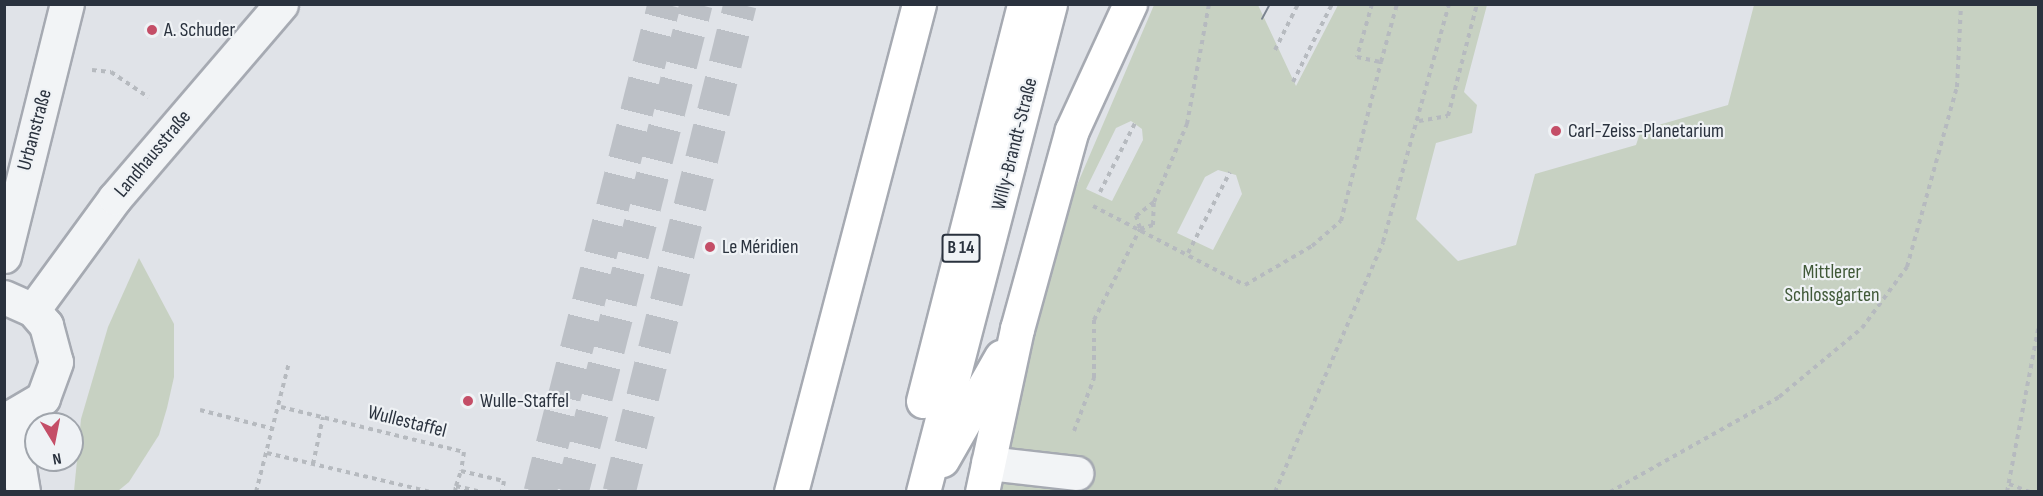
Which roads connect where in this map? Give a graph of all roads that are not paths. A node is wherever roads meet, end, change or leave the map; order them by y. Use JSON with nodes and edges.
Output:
{"nodes":[{"id":1,"x":67,"y":4,"type":"edge"},
{"id":2,"x":281,"y":4,"type":"edge"},
{"id":3,"x":919,"y":4,"type":"edge"},
{"id":4,"x":1024,"y":4,"type":"edge"},
{"id":5,"x":1050,"y":4,"type":"edge"},
{"id":6,"x":1130,"y":4,"type":"edge"},
{"id":7,"x":4,"y":256,"type":"edge"},
{"id":8,"x":19,"y":304,"type":"edge"},
{"id":9,"x":1017,"y":329,"type":"junction"},
{"id":10,"x":8,"y":421,"type":"edge"},
{"id":11,"x":1069,"y":472,"type":"road end"},
{"id":12,"x":985,"y":477,"type":"edge"},
{"id":13,"x":23,"y":492,"type":"edge"},
{"id":14,"x":791,"y":492,"type":"edge"},
{"id":15,"x":901,"y":492,"type":"edge"},
{"id":16,"x":924,"y":492,"type":"edge"}],
"edges":[{"from":1,"to":7,"type":"street","name":"Urbanstraße"},
{"from":2,"to":8,"type":"street","name":"Landhausstraße"},
{"from":3,"to":14,"type":"main road"},
{"from":4,"to":15,"type":"main road","name":"Willy-Brandt-Straße","number":"B 14"},
{"from":5,"to":16,"type":"main road","name":"Willy-Brandt-Straße","number":"B 14"},
{"from":6,"to":9,"type":"main road"},
{"from":8,"to":10,"type":"street"},
{"from":9,"to":12,"type":"main road"},
{"from":9,"to":16,"type":"main road"},
{"from":10,"to":13,"type":"street"},
{"from":11,"to":12,"type":"street"}]}
